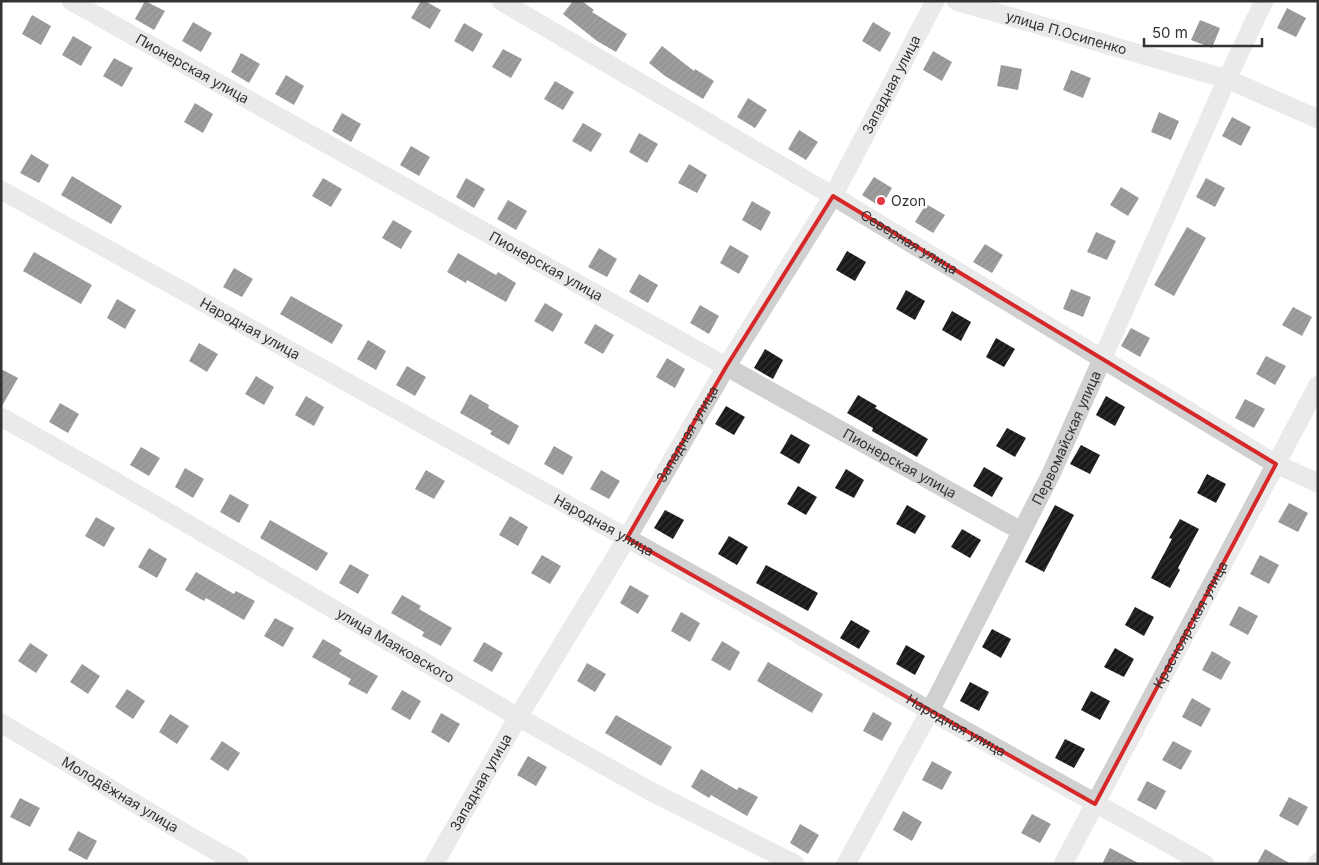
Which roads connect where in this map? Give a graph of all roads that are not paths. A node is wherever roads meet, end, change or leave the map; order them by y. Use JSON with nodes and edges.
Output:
{"nodes":[{"id":1,"x":71,"y":1,"type":"edge"},
{"id":2,"x":501,"y":1,"type":"edge"},
{"id":3,"x":935,"y":1,"type":"edge"},
{"id":4,"x":956,"y":1,"type":"edge"},
{"id":5,"x":1264,"y":1,"type":"edge"},
{"id":6,"x":1227,"y":79,"type":"junction"},
{"id":7,"x":1318,"y":119,"type":"edge"},
{"id":8,"x":1,"y":190,"type":"edge"},
{"id":9,"x":832,"y":196,"type":"junction"},
{"id":10,"x":1102,"y":360,"type":"junction"},
{"id":11,"x":726,"y":366,"type":"junction"},
{"id":12,"x":1318,"y":385,"type":"edge"},
{"id":13,"x":1,"y":417,"type":"edge"},
{"id":14,"x":1276,"y":464,"type":"junction"},
{"id":15,"x":1318,"y":483,"type":"edge"},
{"id":16,"x":1021,"y":531,"type":"junction"},
{"id":17,"x":627,"y":538,"type":"junction"},
{"id":18,"x":930,"y":711,"type":"junction"},
{"id":19,"x":518,"y":717,"type":"junction"},
{"id":20,"x":1,"y":724,"type":"edge"},
{"id":21,"x":1095,"y":804,"type":"junction"},
{"id":22,"x":239,"y":864,"type":"edge"},
{"id":23,"x":434,"y":864,"type":"edge"},
{"id":24,"x":795,"y":864,"type":"edge"},
{"id":25,"x":846,"y":864,"type":"edge"},
{"id":26,"x":1063,"y":864,"type":"edge"},
{"id":27,"x":1205,"y":864,"type":"edge"}],
"edges":[{"from":1,"to":11,"type":"street","name":"Пионерская улица"},
{"from":2,"to":9,"type":"street","name":"Северная улица"},
{"from":3,"to":9,"type":"street","name":"Западная улица"},
{"from":4,"to":6,"type":"street","name":"улица П.Осипенко"},
{"from":5,"to":6,"type":"street","name":"Первомайская улица"},
{"from":6,"to":7,"type":"street","name":"улица П.Осипенко"},
{"from":6,"to":10,"type":"street","name":"Первомайская улица"},
{"from":8,"to":17,"type":"street","name":"Народная улица"},
{"from":9,"to":10,"type":"street","name":"Северная улица"},
{"from":9,"to":11,"type":"street","name":"Западная улица"},
{"from":10,"to":14,"type":"street","name":"Северная улица"},
{"from":10,"to":16,"type":"street","name":"Первомайская улица"},
{"from":11,"to":16,"type":"street","name":"Пионерская улица"},
{"from":11,"to":17,"type":"street","name":"Западная улица"},
{"from":12,"to":14,"type":"street","name":"Красноярская улица"},
{"from":13,"to":19,"type":"street","name":"улица Маяковского"},
{"from":14,"to":15,"type":"street","name":"Северная улица"},
{"from":14,"to":21,"type":"street","name":"Красноярская улица"},
{"from":16,"to":18,"type":"street","name":"Первомайская улица"},
{"from":17,"to":18,"type":"street","name":"Народная улица"},
{"from":17,"to":19,"type":"street","name":"Западная улица"},
{"from":18,"to":21,"type":"street","name":"Народная улица"},
{"from":18,"to":25,"type":"street","name":"Первомайская улица"},
{"from":19,"to":23,"type":"street","name":"Западная улица"},
{"from":19,"to":24,"type":"street","name":"улица Маяковского"},
{"from":20,"to":22,"type":"street","name":"Молодёжная улица"},
{"from":21,"to":26,"type":"street","name":"Красноярская улица"},
{"from":21,"to":27,"type":"street","name":"Народная улица"}]}
